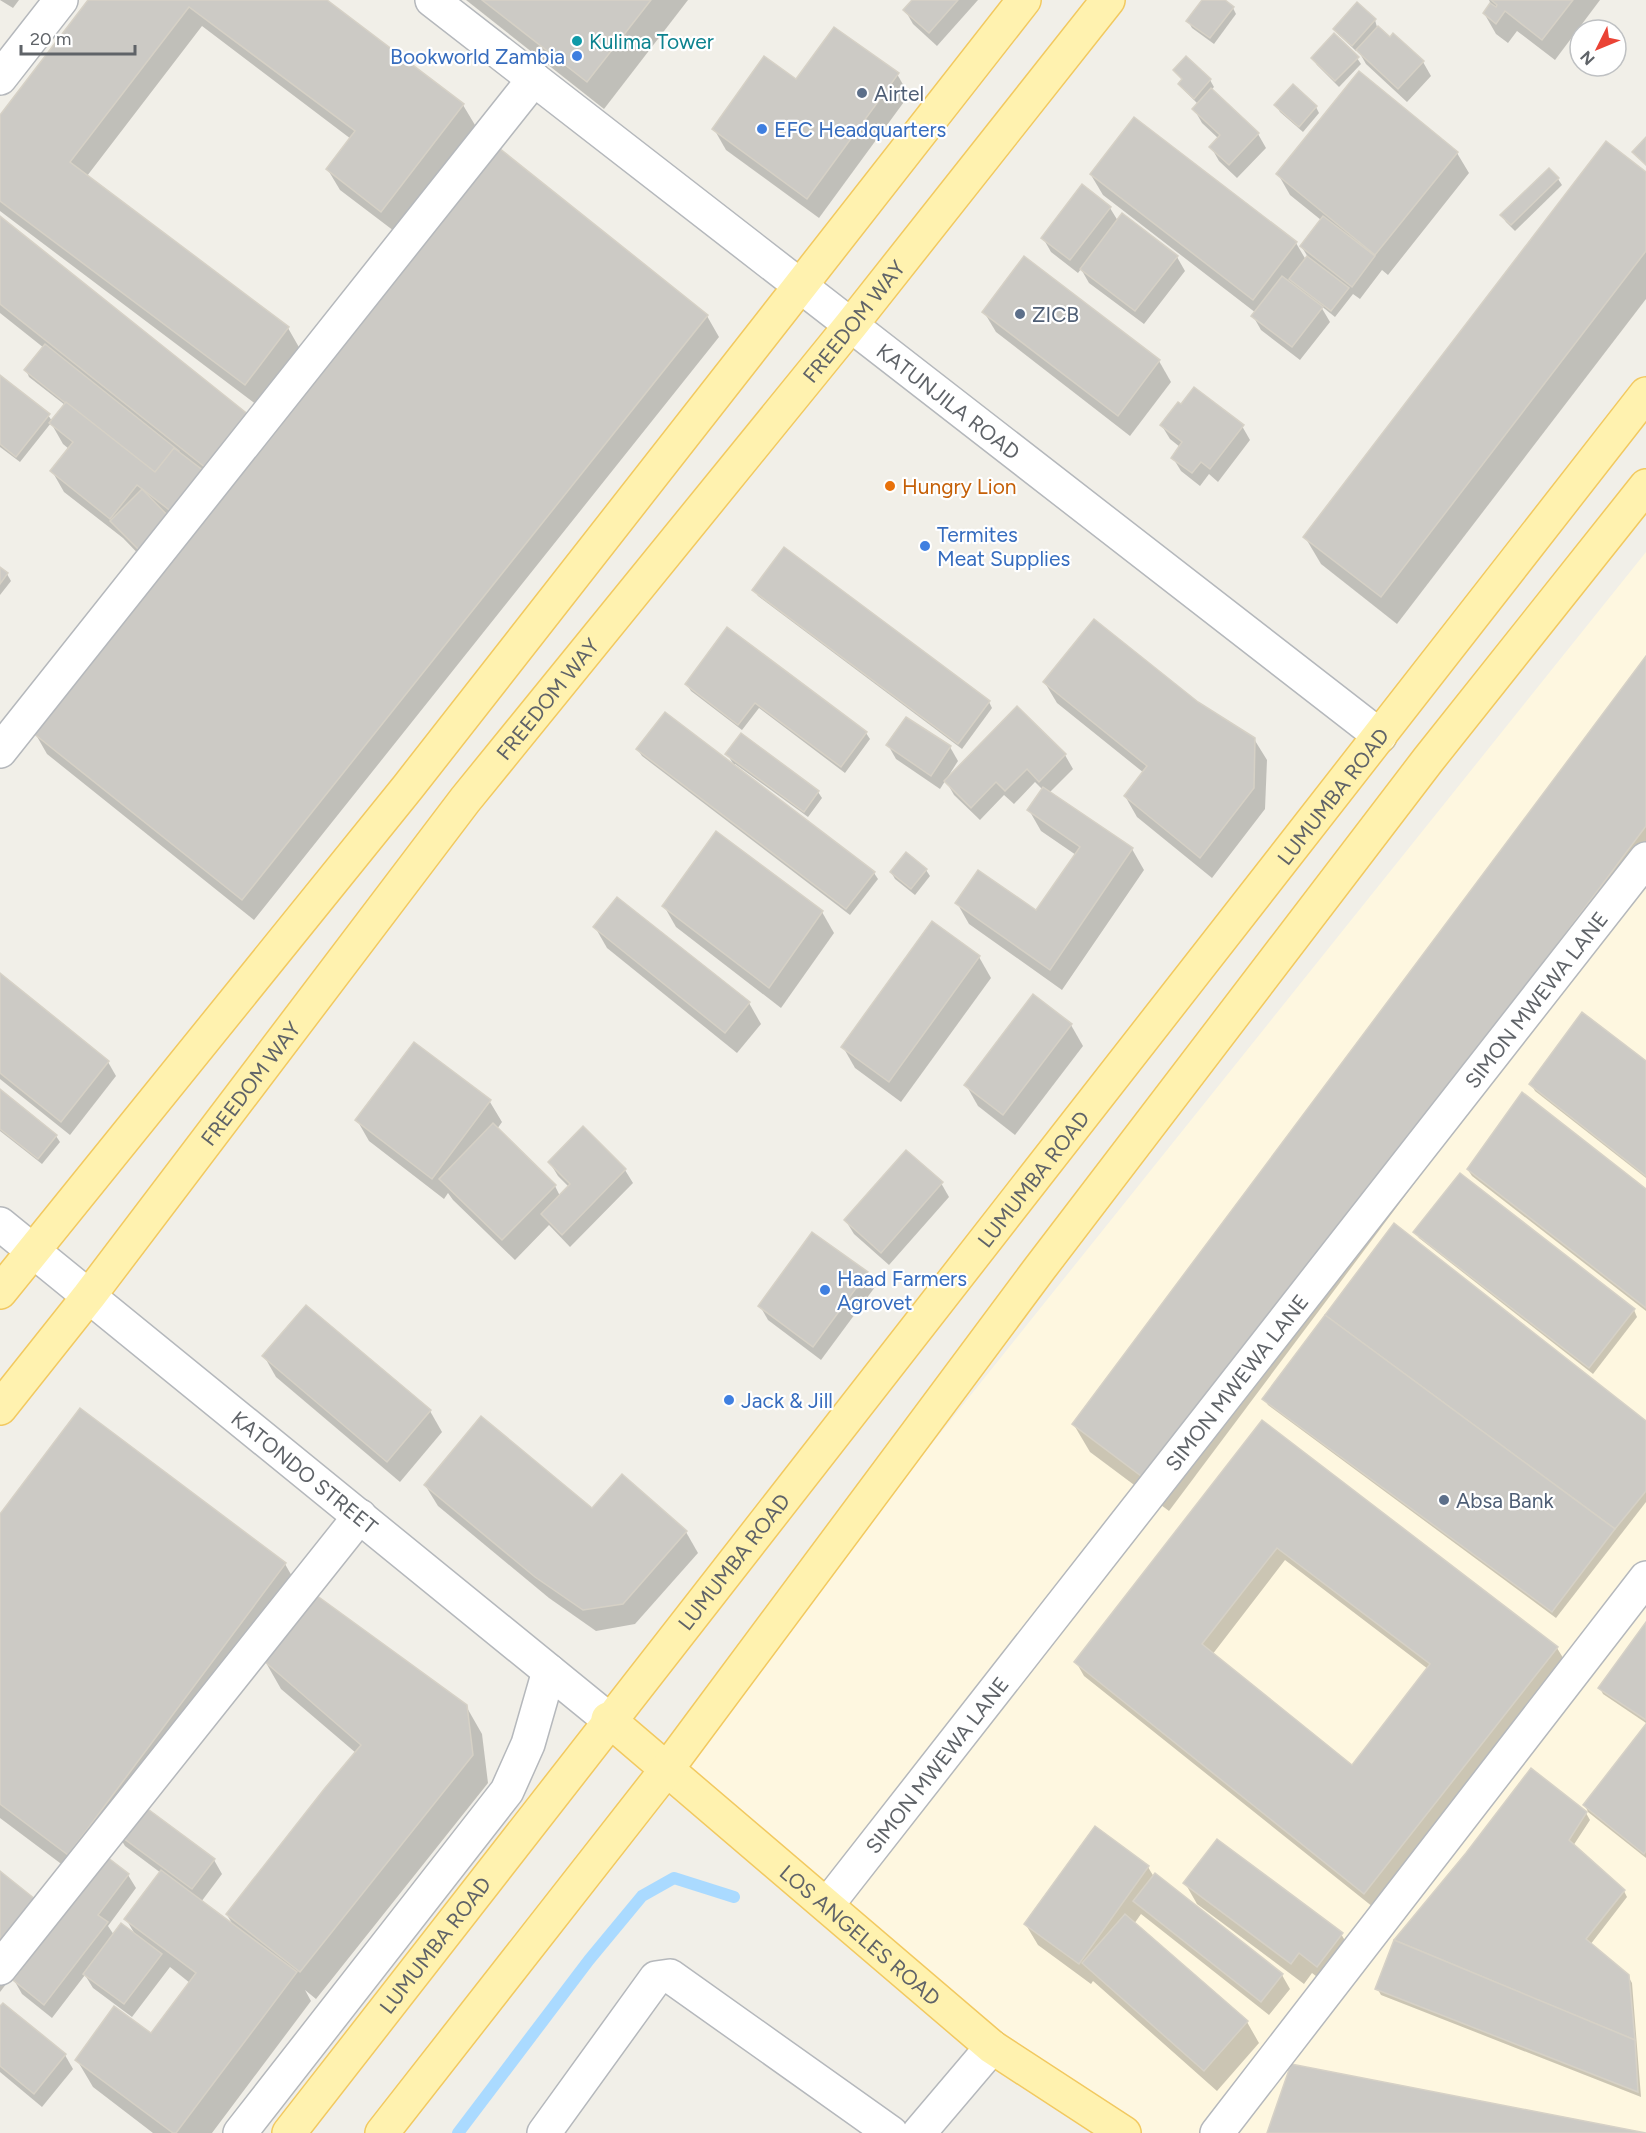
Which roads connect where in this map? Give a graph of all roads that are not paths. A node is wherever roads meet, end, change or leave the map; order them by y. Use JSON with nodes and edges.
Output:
{"nodes":[{"id":1,"x":61,"y":0,"type":"edge"},
{"id":2,"x":432,"y":0,"type":"edge"},
{"id":3,"x":1024,"y":0,"type":"edge"},
{"id":4,"x":1108,"y":0,"type":"edge"},
{"id":5,"x":0,"y":78,"type":"edge"},
{"id":6,"x":534,"y":79,"type":"junction"},
{"id":7,"x":800,"y":285,"type":"junction"},
{"id":8,"x":850,"y":325,"type":"junction"},
{"id":9,"x":1646,"y":394,"type":"edge"},
{"id":10,"x":1646,"y":486,"type":"edge"},
{"id":11,"x":1380,"y":736,"type":"junction"},
{"id":12,"x":0,"y":751,"type":"edge"},
{"id":13,"x":1646,"y":859,"type":"edge"},
{"id":14,"x":0,"y":1224,"type":"edge"},
{"id":15,"x":33,"y":1250,"type":"junction"},
{"id":16,"x":0,"y":1292,"type":"edge"},
{"id":17,"x":89,"y":1296,"type":"junction"},
{"id":18,"x":0,"y":1408,"type":"edge"},
{"id":19,"x":360,"y":1516,"type":"junction"},
{"id":20,"x":1646,"y":1578,"type":"edge"},
{"id":21,"x":549,"y":1671,"type":"junction"},
{"id":22,"x":608,"y":1719,"type":"junction"},
{"id":23,"x":667,"y":1769,"type":"junction"},
{"id":24,"x":827,"y":1905,"type":"junction"},
{"id":25,"x":0,"y":1968,"type":"edge"},
{"id":26,"x":992,"y":2047,"type":"junction"},
{"id":27,"x":240,"y":2133,"type":"edge"},
{"id":28,"x":289,"y":2133,"type":"edge"},
{"id":29,"x":382,"y":2133,"type":"edge"},
{"id":30,"x":544,"y":2133,"type":"edge"},
{"id":31,"x":891,"y":2133,"type":"edge"},
{"id":32,"x":919,"y":2133,"type":"edge"},
{"id":33,"x":1124,"y":2133,"type":"edge"},
{"id":34,"x":1217,"y":2133,"type":"edge"}],
"edges":[{"from":1,"to":5,"type":"street"},
{"from":2,"to":6,"type":"street","name":"KATUNJILA ROAD"},
{"from":3,"to":7,"type":"main road"},
{"from":4,"to":8,"type":"main road","name":"FREEDOM WAY"},
{"from":6,"to":7,"type":"street","name":"KATUNJILA ROAD"},
{"from":6,"to":12,"type":"street"},
{"from":7,"to":8,"type":"street","name":"KATUNJILA ROAD"},
{"from":7,"to":15,"type":"main road"},
{"from":8,"to":11,"type":"street","name":"KATUNJILA ROAD"},
{"from":8,"to":17,"type":"main road","name":"FREEDOM WAY"},
{"from":9,"to":11,"type":"main road","name":"LUMUMBA ROAD"},
{"from":10,"to":23,"type":"main road"},
{"from":11,"to":22,"type":"main road","name":"LUMUMBA ROAD"},
{"from":13,"to":24,"type":"street","name":"SIMON MWEWA LANE"},
{"from":14,"to":15,"type":"street","name":"KATONDO STREET"},
{"from":15,"to":16,"type":"main road"},
{"from":15,"to":17,"type":"street","name":"KATONDO STREET"},
{"from":17,"to":18,"type":"main road","name":"FREEDOM WAY"},
{"from":17,"to":19,"type":"street","name":"KATONDO STREET"},
{"from":19,"to":21,"type":"street","name":"KATONDO STREET"},
{"from":19,"to":25,"type":"street"},
{"from":20,"to":34,"type":"street"},
{"from":21,"to":22,"type":"street","name":"KATONDO STREET"},
{"from":21,"to":27,"type":"street"},
{"from":22,"to":23,"type":"main road","name":"LOS ANGELES ROAD"},
{"from":22,"to":28,"type":"main road","name":"LUMUMBA ROAD"},
{"from":23,"to":24,"type":"main road","name":"LOS ANGELES ROAD"},
{"from":23,"to":29,"type":"main road"},
{"from":24,"to":26,"type":"main road","name":"LOS ANGELES ROAD"},
{"from":26,"to":32,"type":"street"},
{"from":26,"to":33,"type":"main road","name":"LOS ANGELES ROAD"},
{"from":30,"to":31,"type":"street"}]}
